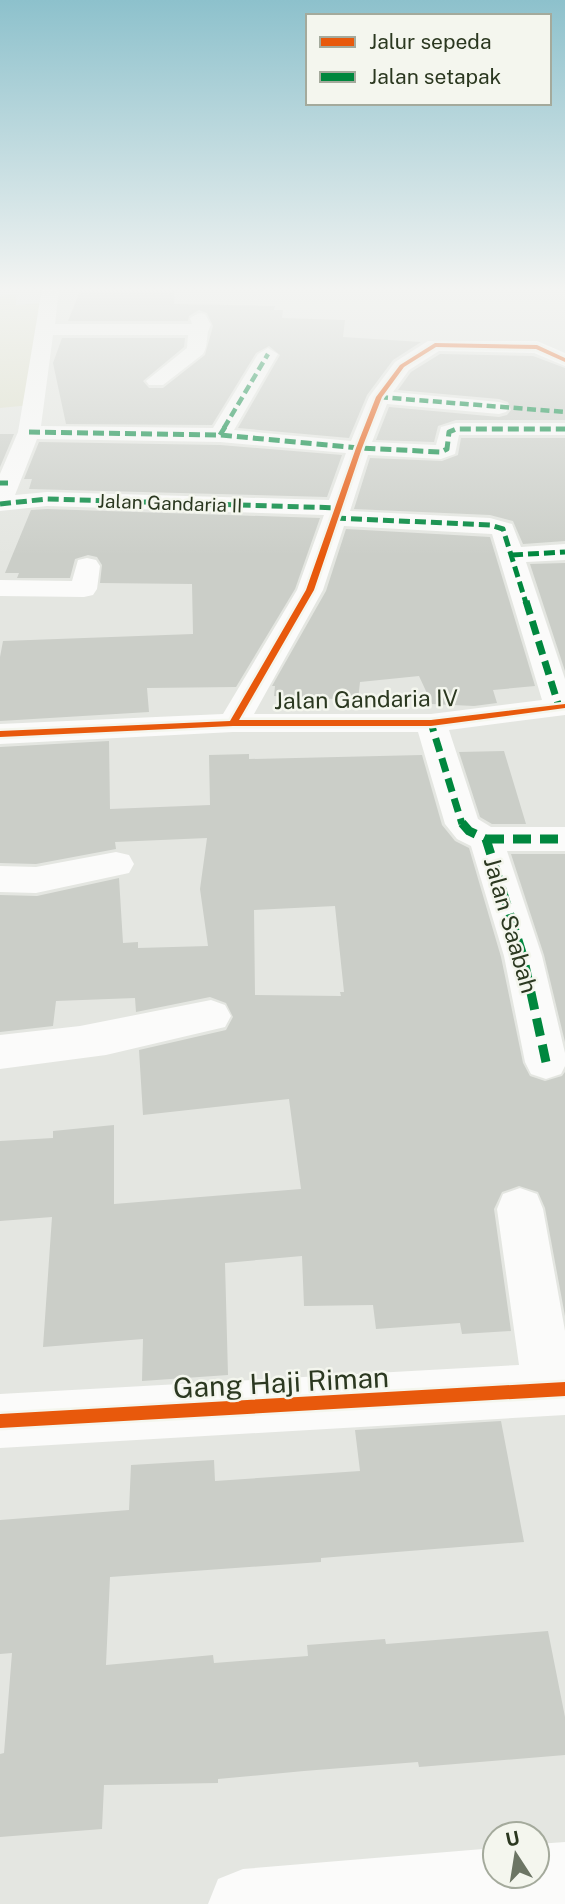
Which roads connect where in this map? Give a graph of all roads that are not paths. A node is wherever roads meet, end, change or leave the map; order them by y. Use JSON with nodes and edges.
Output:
{"nodes":[{"id":1,"x":33,"y":378,"type":"edge"},
{"id":2,"x":160,"y":378,"type":"edge"},
{"id":3,"x":254,"y":378,"type":"edge"},
{"id":4,"x":393,"y":378,"type":"edge"},
{"id":5,"x":156,"y":381,"type":"dead end"},
{"id":6,"x":379,"y":397,"type":"junction"},
{"id":7,"x":565,"y":412,"type":"edge"},
{"id":8,"x":23,"y":423,"type":"junction"},
{"id":9,"x":565,"y":429,"type":"edge"},
{"id":10,"x":220,"y":435,"type":"junction"},
{"id":11,"x":359,"y":448,"type":"junction"},
{"id":12,"x":2,"y":493,"type":"edge"},
{"id":13,"x":337,"y":513,"type":"junction"},
{"id":14,"x":509,"y":544,"type":"junction"},
{"id":15,"x":565,"y":552,"type":"edge"},
{"id":16,"x":87,"y":566,"type":"dead end"},
{"id":17,"x":0,"y":588,"type":"edge"},
{"id":18,"x":562,"y":707,"type":"edge"},
{"id":19,"x":233,"y":723,"type":"junction"},
{"id":20,"x":431,"y":723,"type":"junction"},
{"id":21,"x":0,"y":734,"type":"edge"},
{"id":22,"x":486,"y":839,"type":"junction"},
{"id":23,"x":565,"y":839,"type":"edge"},
{"id":24,"x":116,"y":864,"type":"dead end"},
{"id":25,"x":0,"y":879,"type":"edge"},
{"id":26,"x":211,"y":1016,"type":"dead end"},
{"id":27,"x":0,"y":1052,"type":"edge"},
{"id":28,"x":546,"y":1062,"type":"dead end"},
{"id":29,"x":520,"y":1209,"type":"dead end"},
{"id":30,"x":557,"y":1389,"type":"edge"},
{"id":31,"x":0,"y":1421,"type":"edge"},
{"id":32,"x":565,"y":1877,"type":"edge"},
{"id":33,"x":243,"y":1904,"type":"edge"}],
"edges":[{"from":1,"to":8,"type":"street"},
{"from":2,"to":5,"type":"street"},
{"from":3,"to":10,"type":"street"},
{"from":4,"to":6,"type":"street"},
{"from":6,"to":7,"type":"street"},
{"from":6,"to":11,"type":"street"},
{"from":8,"to":10,"type":"street"},
{"from":8,"to":12,"type":"street"},
{"from":9,"to":11,"type":"street"},
{"from":10,"to":11,"type":"street"},
{"from":11,"to":13,"type":"street"},
{"from":12,"to":13,"type":"street","name":"Jalan Gandaria II"},
{"from":13,"to":14,"type":"street","name":"Jalan Gandaria II"},
{"from":13,"to":19,"type":"street"},
{"from":14,"to":15,"type":"street","name":"Jalan Gandaria II"},
{"from":14,"to":18,"type":"street"},
{"from":16,"to":17,"type":"street"},
{"from":18,"to":20,"type":"street","name":"Jalan Gandaria IV"},
{"from":19,"to":20,"type":"street","name":"Jalan Gandaria IV"},
{"from":19,"to":21,"type":"street","name":"Jalan Gandaria IV"},
{"from":20,"to":22,"type":"street","name":"Jalan Saabah"},
{"from":22,"to":23,"type":"street"},
{"from":22,"to":28,"type":"street","name":"Jalan Saabah"},
{"from":24,"to":25,"type":"street"},
{"from":26,"to":27,"type":"street"},
{"from":29,"to":30,"type":"street"},
{"from":30,"to":31,"type":"street","name":"Gang Haji Riman"},
{"from":32,"to":33,"type":"street"}]}
